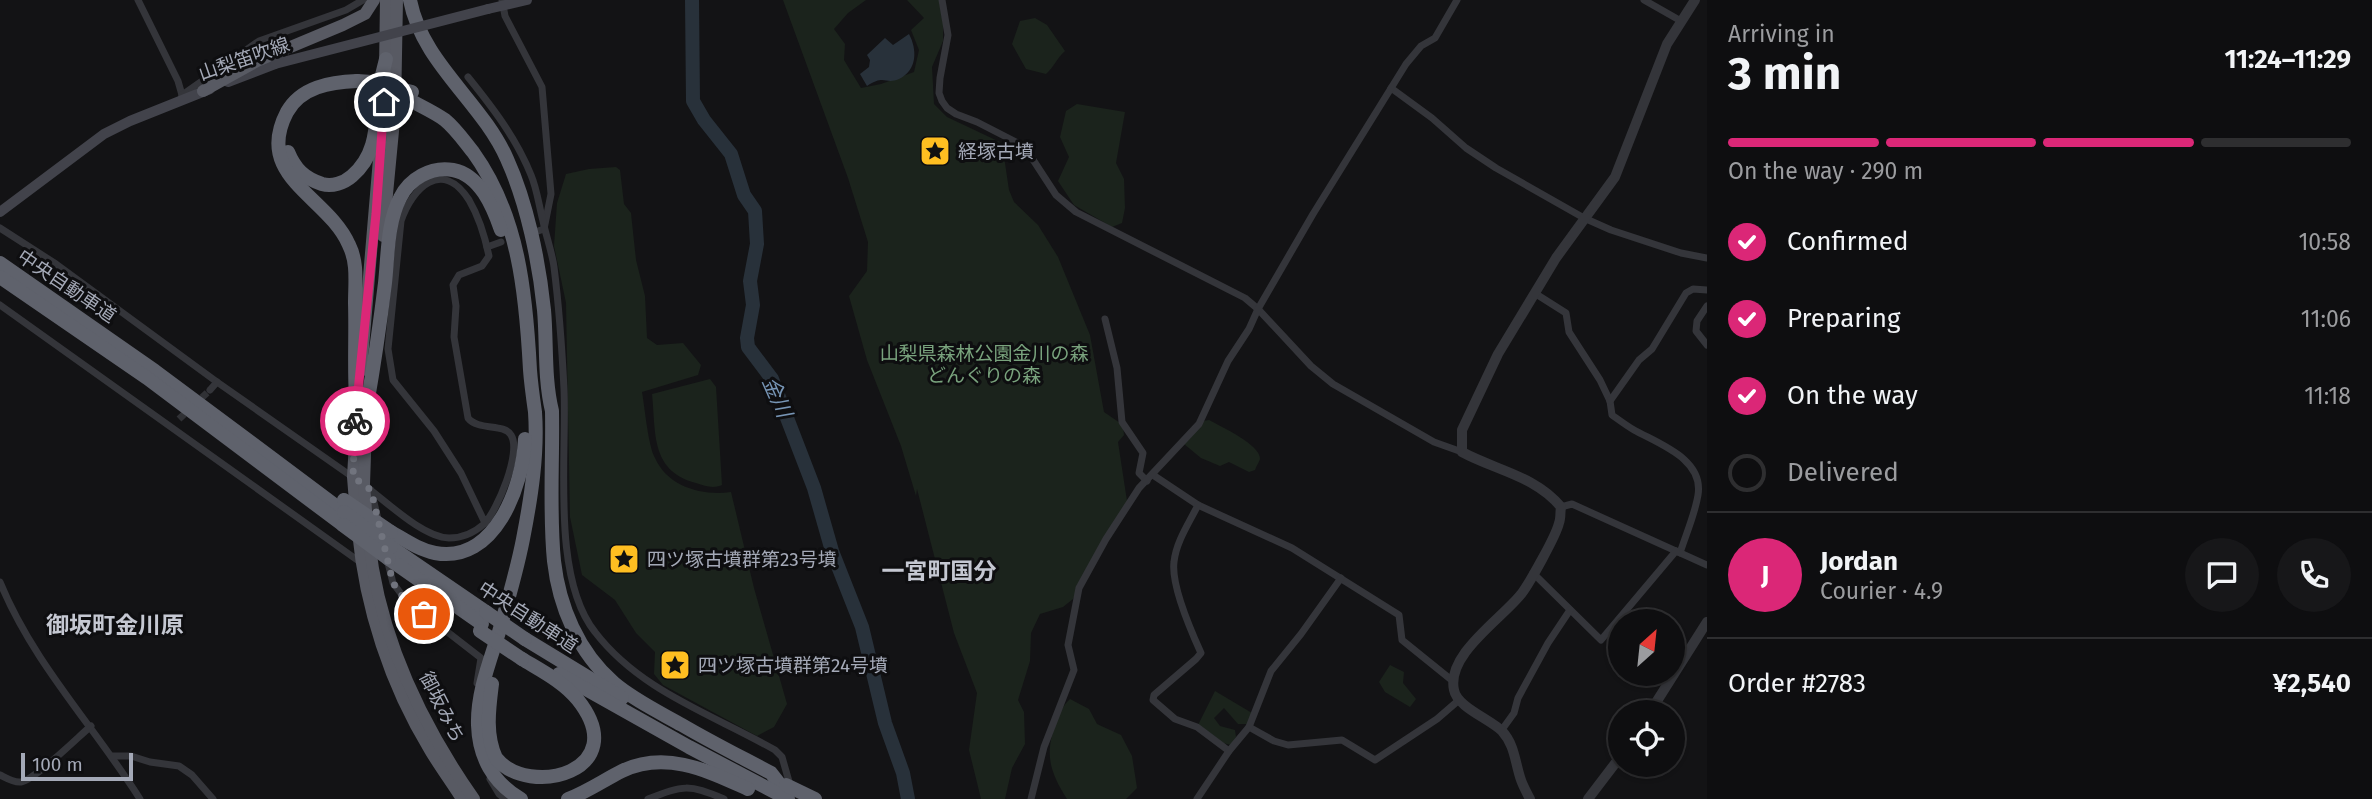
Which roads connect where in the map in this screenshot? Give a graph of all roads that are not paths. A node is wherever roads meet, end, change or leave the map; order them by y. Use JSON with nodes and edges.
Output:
{"nodes":[{"id":1,"x":138,"y":0,"type":"edge"},
{"id":2,"x":363,"y":0,"type":"edge"},
{"id":3,"x":374,"y":0,"type":"edge"},
{"id":4,"x":386,"y":0,"type":"edge"},
{"id":5,"x":397,"y":0,"type":"edge"},
{"id":6,"x":410,"y":0,"type":"edge"},
{"id":7,"x":526,"y":0,"type":"edge"},
{"id":8,"x":942,"y":0,"type":"edge"},
{"id":9,"x":1457,"y":0,"type":"edge"},
{"id":10,"x":1644,"y":0,"type":"edge"},
{"id":11,"x":1695,"y":0,"type":"edge"},
{"id":12,"x":502,"y":3,"type":"edge"},
{"id":13,"x":1681,"y":21,"type":"junction"},
{"id":14,"x":386,"y":59,"type":"junction"},
{"id":15,"x":468,"y":77,"type":"dead end"},
{"id":16,"x":357,"y":85,"type":"junction"},
{"id":17,"x":1391,"y":88,"type":"junction"},
{"id":18,"x":203,"y":91,"type":"junction"},
{"id":19,"x":410,"y":96,"type":"junction"},
{"id":20,"x":181,"y":97,"type":"junction"},
{"id":21,"x":0,"y":212,"type":"edge"},
{"id":22,"x":1584,"y":218,"type":"junction"},
{"id":23,"x":397,"y":223,"type":"junction"},
{"id":24,"x":0,"y":228,"type":"edge"},
{"id":25,"x":541,"y":230,"type":"junction"},
{"id":26,"x":501,"y":242,"type":"dead end"},
{"id":27,"x":487,"y":247,"type":"junction"},
{"id":28,"x":1707,"y":258,"type":"edge"},
{"id":29,"x":0,"y":263,"type":"edge"},
{"id":30,"x":0,"y":277,"type":"edge"},
{"id":31,"x":523,"y":286,"type":"junction"},
{"id":32,"x":1707,"y":290,"type":"edge"},
{"id":33,"x":1536,"y":294,"type":"junction"},
{"id":34,"x":0,"y":305,"type":"edge"},
{"id":35,"x":1707,"y":306,"type":"edge"},
{"id":36,"x":544,"y":309,"type":"junction"},
{"id":37,"x":1258,"y":309,"type":"junction"},
{"id":38,"x":1105,"y":319,"type":"dead end"},
{"id":39,"x":1707,"y":345,"type":"edge"},
{"id":40,"x":217,"y":382,"type":"junction"},
{"id":41,"x":210,"y":390,"type":"tunnel mouth"},
{"id":42,"x":531,"y":392,"type":"junction"},
{"id":43,"x":548,"y":395,"type":"junction"},
{"id":44,"x":1610,"y":401,"type":"junction"},
{"id":45,"x":361,"y":402,"type":"junction"},
{"id":46,"x":179,"y":419,"type":"tunnel mouth"},
{"id":47,"x":171,"y":426,"type":"junction"},
{"id":48,"x":1462,"y":452,"type":"junction"},
{"id":49,"x":1153,"y":475,"type":"junction"},
{"id":50,"x":1147,"y":481,"type":"junction"},
{"id":51,"x":362,"y":484,"type":"junction"},
{"id":52,"x":1198,"y":505,"type":"junction"},
{"id":53,"x":1561,"y":507,"type":"junction"},
{"id":54,"x":344,"y":512,"type":"junction"},
{"id":55,"x":485,"y":523,"type":"junction"},
{"id":56,"x":1678,"y":552,"type":"junction"},
{"id":57,"x":390,"y":553,"type":"junction"},
{"id":58,"x":361,"y":562,"type":"junction"},
{"id":59,"x":1707,"y":565,"type":"edge"},
{"id":60,"x":1533,"y":573,"type":"junction"},
{"id":61,"x":1341,"y":578,"type":"junction"},
{"id":62,"x":0,"y":582,"type":"edge"},
{"id":63,"x":1570,"y":610,"type":"junction"},
{"id":64,"x":1707,"y":622,"type":"edge"},
{"id":65,"x":483,"y":623,"type":"junction"},
{"id":66,"x":523,"y":649,"type":"junction"},
{"id":67,"x":1454,"y":682,"type":"junction"},
{"id":68,"x":1459,"y":700,"type":"junction"},
{"id":69,"x":1658,"y":700,"type":"edge"},
{"id":70,"x":91,"y":726,"type":"junction"},
{"id":71,"x":1250,"y":727,"type":"junction"},
{"id":72,"x":1502,"y":731,"type":"junction"},
{"id":73,"x":1229,"y":751,"type":"junction"},
{"id":74,"x":113,"y":756,"type":"junction"},
{"id":75,"x":1608,"y":773,"type":"edge"},
{"id":76,"x":0,"y":775,"type":"edge"},
{"id":77,"x":784,"y":789,"type":"edge"},
{"id":78,"x":535,"y":791,"type":"dead end"},
{"id":79,"x":563,"y":794,"type":"edge"},
{"id":80,"x":140,"y":799,"type":"edge"},
{"id":81,"x":213,"y":799,"type":"edge"},
{"id":82,"x":463,"y":799,"type":"edge"},
{"id":83,"x":474,"y":799,"type":"edge"},
{"id":84,"x":505,"y":799,"type":"edge"},
{"id":85,"x":521,"y":799,"type":"edge"},
{"id":86,"x":648,"y":799,"type":"edge"},
{"id":87,"x":724,"y":799,"type":"edge"},
{"id":88,"x":772,"y":799,"type":"edge"},
{"id":89,"x":793,"y":799,"type":"edge"},
{"id":90,"x":815,"y":799,"type":"edge"},
{"id":91,"x":1031,"y":799,"type":"edge"},
{"id":92,"x":1197,"y":799,"type":"edge"},
{"id":93,"x":1530,"y":799,"type":"edge"},
{"id":94,"x":1588,"y":799,"type":"edge"}],
"edges":[{"from":1,"to":20,"type":"street"},
{"from":2,"to":20,"type":"street"},
{"from":3,"to":18,"type":"highway"},
{"from":4,"to":14,"type":"highway","name":"御坂みち"},
{"from":5,"to":45,"type":"highway","name":"御坂みち"},
{"from":6,"to":36,"type":"highway"},
{"from":7,"to":12,"type":"main road","name":"山梨笛吹線"},
{"from":8,"to":37,"type":"street"},
{"from":9,"to":17,"type":"street"},
{"from":10,"to":13,"type":"street"},
{"from":11,"to":13,"type":"street"},
{"from":12,"to":18,"type":"main road","name":"山梨笛吹線","bridge":true},
{"from":12,"to":25,"type":"street"},
{"from":13,"to":22,"type":"street"},
{"from":14,"to":16,"type":"highway"},
{"from":14,"to":45,"type":"highway","name":"御坂みち"},
{"from":15,"to":25,"type":"street"},
{"from":16,"to":19,"type":"highway"},
{"from":16,"to":45,"type":"highway"},
{"from":17,"to":22,"type":"street"},
{"from":17,"to":37,"type":"street"},
{"from":18,"to":20,"type":"main road","name":"山梨笛吹線"},
{"from":19,"to":31,"type":"highway"},
{"from":19,"to":36,"type":"highway"},
{"from":20,"to":21,"type":"main road","name":"山梨笛吹線"},
{"from":22,"to":28,"type":"street"},
{"from":22,"to":33,"type":"street"},
{"from":23,"to":27,"type":"street"},
{"from":23,"to":31,"type":"highway"},
{"from":23,"to":45,"type":"highway"},
{"from":23,"to":55,"type":"street"},
{"from":24,"to":40,"type":"street"},
{"from":25,"to":89,"type":"street"},
{"from":26,"to":27,"type":"street"},
{"from":27,"to":55,"type":"street"},
{"from":29,"to":54,"type":"highway","name":"中央自動車道"},
{"from":30,"to":54,"type":"highway","name":"中央自動車道"},
{"from":31,"to":42,"type":"highway"},
{"from":32,"to":44,"type":"street"},
{"from":33,"to":44,"type":"street"},
{"from":33,"to":48,"type":"street"},
{"from":34,"to":47,"type":"street"},
{"from":35,"to":39,"type":"street"},
{"from":36,"to":43,"type":"highway"},
{"from":37,"to":48,"type":"street"},
{"from":37,"to":49,"type":"street"},
{"from":38,"to":50,"type":"street"},
{"from":40,"to":41,"type":"street"},
{"from":40,"to":51,"type":"street"},
{"from":42,"to":54,"type":"highway","bridge":true},
{"from":42,"to":85,"type":"highway"},
{"from":43,"to":77,"type":"highway"},
{"from":43,"to":78,"type":"highway"},
{"from":44,"to":56,"type":"street"},
{"from":45,"to":51,"type":"highway","name":"御坂みち"},
{"from":46,"to":47,"type":"street"},
{"from":47,"to":58,"type":"street"},
{"from":48,"to":53,"type":"street"},
{"from":49,"to":50,"type":"street"},
{"from":49,"to":52,"type":"street"},
{"from":50,"to":91,"type":"street"},
{"from":51,"to":55,"type":"street"},
{"from":51,"to":58,"type":"highway","name":"御坂みち"},
{"from":51,"to":83,"type":"highway","name":"御坂みち"},
{"from":51,"to":84,"type":"street"},
{"from":52,"to":61,"type":"street"},
{"from":52,"to":73,"type":"street"},
{"from":53,"to":56,"type":"street"},
{"from":53,"to":60,"type":"street"},
{"from":54,"to":57,"type":"highway","name":"中央自動車道","bridge":true},
{"from":56,"to":59,"type":"street"},
{"from":56,"to":63,"type":"street"},
{"from":57,"to":65,"type":"highway","name":"中央自動車道"},
{"from":57,"to":65,"type":"highway","name":"中央自動車道"},
{"from":58,"to":82,"type":"highway","name":"御坂みち"},
{"from":60,"to":63,"type":"street"},
{"from":60,"to":67,"type":"street"},
{"from":61,"to":67,"type":"street"},
{"from":61,"to":71,"type":"street"},
{"from":62,"to":70,"type":"street"},
{"from":63,"to":72,"type":"street"},
{"from":64,"to":69,"type":"street"},
{"from":65,"to":66,"type":"highway","name":"中央自動車道","bridge":true},
{"from":66,"to":77,"type":"highway","name":"中央自動車道"},
{"from":66,"to":79,"type":"highway"},
{"from":67,"to":68,"type":"street"},
{"from":68,"to":71,"type":"street"},
{"from":68,"to":72,"type":"street"},
{"from":70,"to":74,"type":"street"},
{"from":70,"to":76,"type":"street"},
{"from":71,"to":73,"type":"street"},
{"from":72,"to":93,"type":"street"},
{"from":73,"to":92,"type":"street"},
{"from":74,"to":80,"type":"street"},
{"from":74,"to":81,"type":"street"},
{"from":75,"to":94,"type":"street"},
{"from":77,"to":90,"type":"highway","name":"中央自動車道","bridge":true},
{"from":79,"to":88,"type":"highway"},
{"from":86,"to":87,"type":"street"}]}
